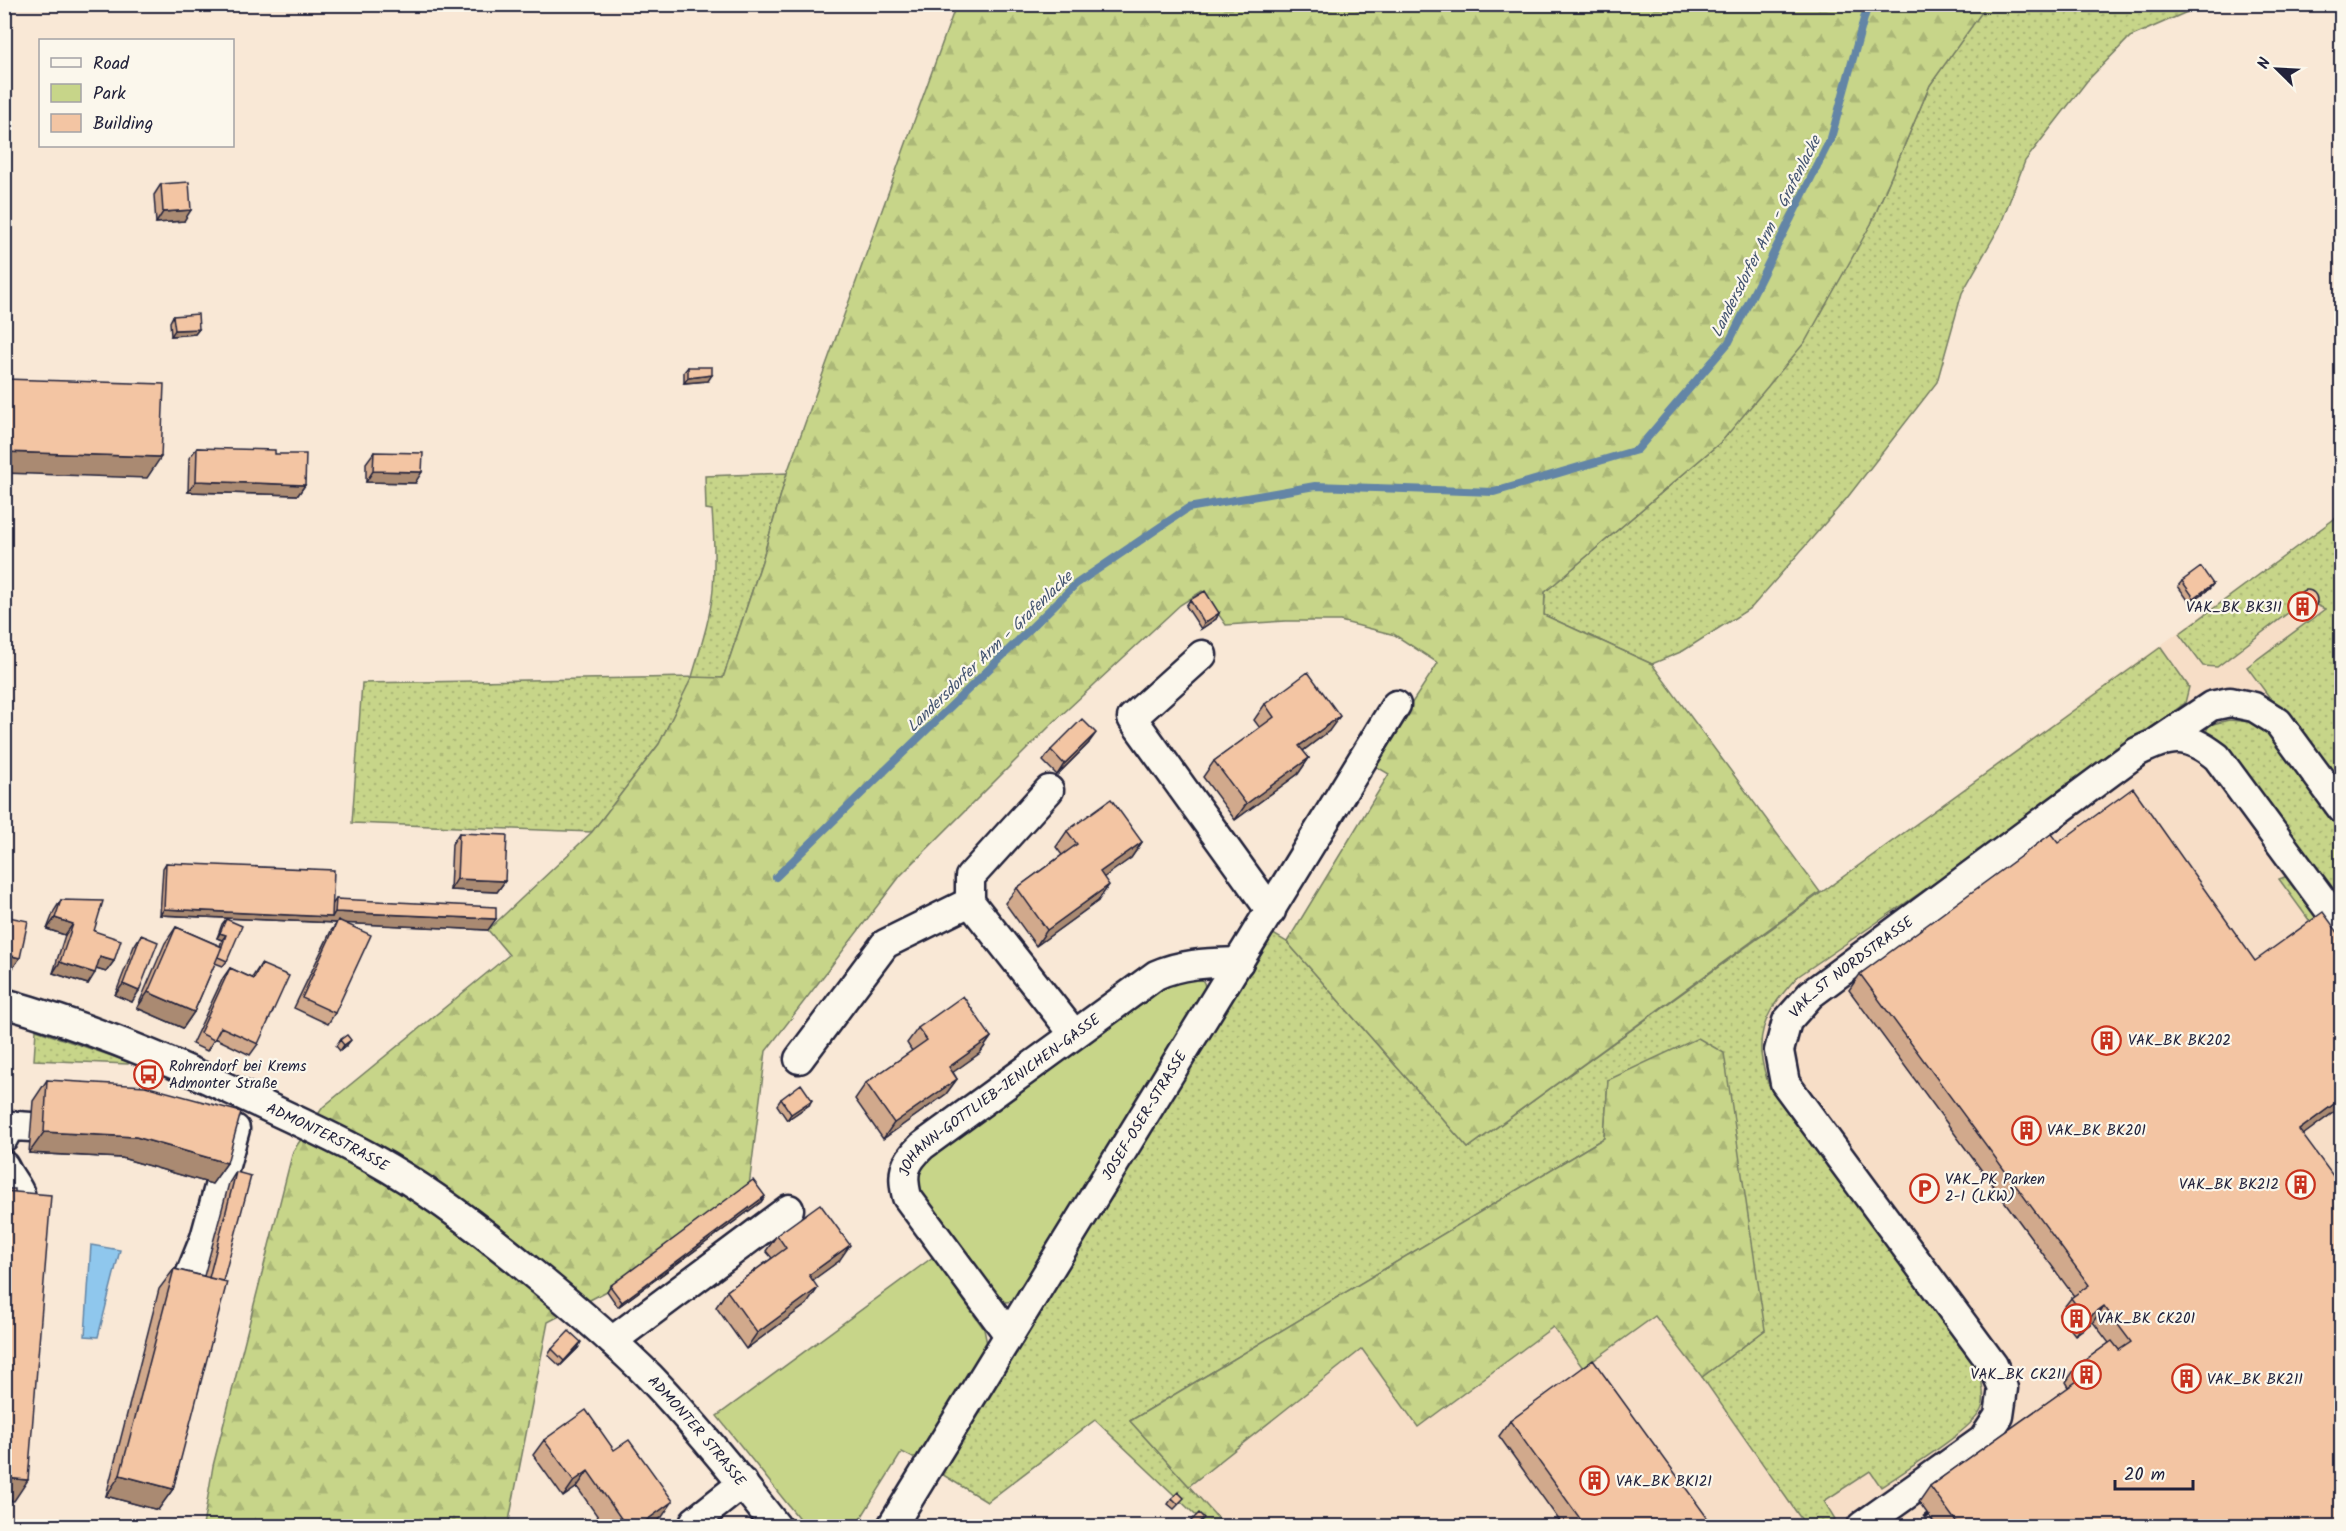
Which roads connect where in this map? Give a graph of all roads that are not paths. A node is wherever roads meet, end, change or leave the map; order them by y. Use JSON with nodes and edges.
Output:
{"nodes":[{"id":1,"x":1202,"y":655,"type":"dead end"},
{"id":2,"x":1396,"y":705,"type":"dead end"},
{"id":3,"x":2159,"y":741,"type":"junction"},
{"id":4,"x":1049,"y":790,"type":"dead end"},
{"id":5,"x":2342,"y":808,"type":"edge"},
{"id":6,"x":970,"y":902,"type":"junction"},
{"id":7,"x":1271,"y":911,"type":"junction"},
{"id":8,"x":2342,"y":927,"type":"edge"},
{"id":9,"x":1239,"y":962,"type":"junction"},
{"id":10,"x":4,"y":1003,"type":"edge"},
{"id":11,"x":1074,"y":1034,"type":"junction"},
{"id":12,"x":799,"y":1059,"type":"dead end"},
{"id":13,"x":244,"y":1096,"type":"junction"},
{"id":14,"x":31,"y":1127,"type":"dead end"},
{"id":15,"x":4,"y":1137,"type":"edge"},
{"id":16,"x":4,"y":1166,"type":"edge"},
{"id":17,"x":789,"y":1209,"type":"dead end"},
{"id":18,"x":22,"y":1215,"type":"edge"},
{"id":19,"x":182,"y":1295,"type":"edge"},
{"id":20,"x":1009,"y":1335,"type":"junction"},
{"id":21,"x":612,"y":1341,"type":"junction"},
{"id":22,"x":743,"y":1483,"type":"junction"},
{"id":23,"x":700,"y":1527,"type":"edge"},
{"id":24,"x":776,"y":1527,"type":"edge"},
{"id":25,"x":892,"y":1527,"type":"edge"},
{"id":26,"x":1862,"y":1527,"type":"edge"}],
"edges":[{"from":1,"to":7,"type":"street"},
{"from":2,"to":7,"type":"street","name":"JOSEF-OSER-STRASSE"},
{"from":3,"to":5,"type":"street"},
{"from":3,"to":8,"type":"street","name":"VAK_ST NORDSTRASSE"},
{"from":3,"to":26,"type":"street","name":"VAK_ST NORDSTRASSE"},
{"from":4,"to":6,"type":"street"},
{"from":6,"to":11,"type":"street"},
{"from":6,"to":12,"type":"street"},
{"from":7,"to":9,"type":"street","name":"JOSEF-OSER-STRASSE"},
{"from":9,"to":11,"type":"street","name":"JOHANN-GOTTLIEB-JENICHEN-GASSE"},
{"from":9,"to":20,"type":"street","name":"JOSEF-OSER-STRASSE"},
{"from":10,"to":13,"type":"street","name":"ADMONTERSTRASSE"},
{"from":11,"to":20,"type":"street","name":"JOHANN-GOTTLIEB-JENICHEN-GASSE"},
{"from":13,"to":19,"type":"street"},
{"from":13,"to":21,"type":"street","name":"ADMONTERSTRASSE"},
{"from":14,"to":15,"type":"street"},
{"from":16,"to":18,"type":"street"},
{"from":17,"to":21,"type":"street"},
{"from":20,"to":25,"type":"street","name":"JOSEF-OSER-STRASSE"},
{"from":21,"to":22,"type":"street","name":"ADMONTER STRASSE"},
{"from":22,"to":23,"type":"street"},
{"from":22,"to":24,"type":"street","name":"ADMONTER STRASSE"}]}
